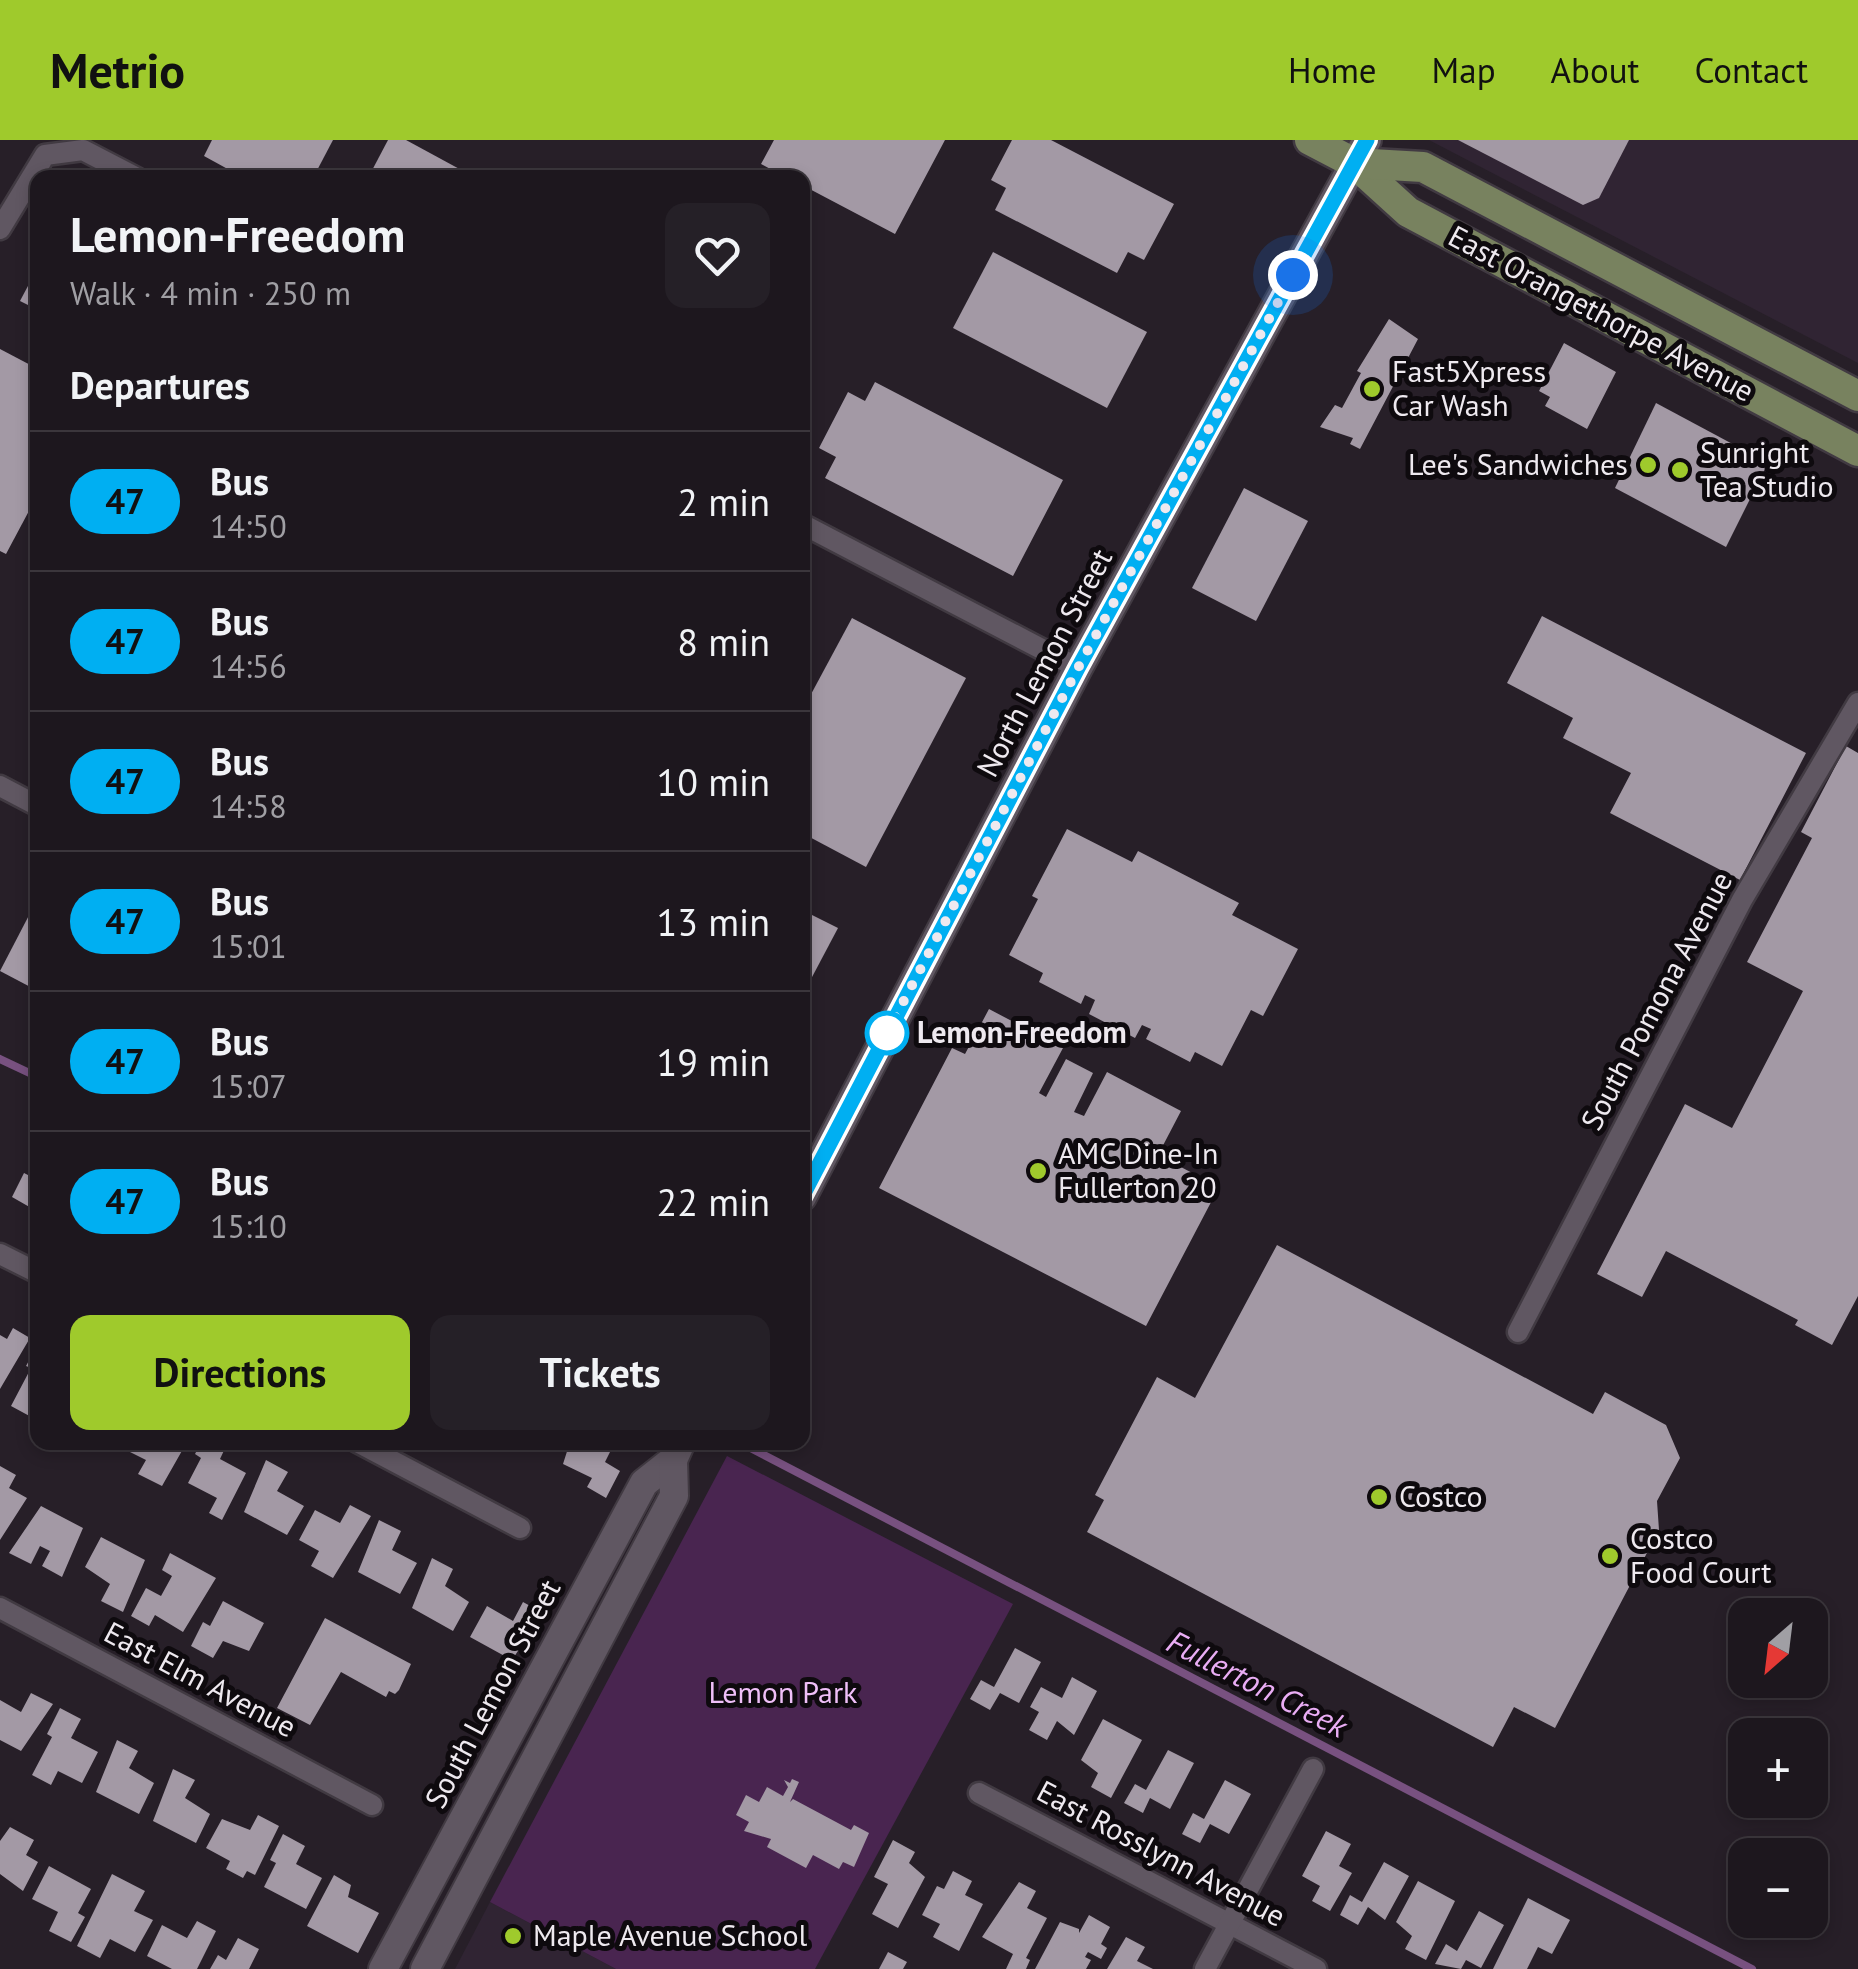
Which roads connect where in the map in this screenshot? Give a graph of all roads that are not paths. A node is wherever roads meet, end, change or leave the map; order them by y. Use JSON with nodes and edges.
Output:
{"nodes":[{"id":1,"x":1310,"y":140,"type":"edge"},
{"id":2,"x":1361,"y":152,"type":"edge"},
{"id":3,"x":36,"y":170,"type":"edge"},
{"id":4,"x":121,"y":170,"type":"edge"},
{"id":5,"x":30,"y":180,"type":"edge"},
{"id":6,"x":0,"y":229,"type":"edge"},
{"id":7,"x":1858,"y":396,"type":"edge"},
{"id":8,"x":1858,"y":451,"type":"edge"},
{"id":9,"x":810,"y":528,"type":"edge"},
{"id":10,"x":1078,"y":668,"type":"junction"},
{"id":11,"x":1858,"y":703,"type":"edge"},
{"id":12,"x":0,"y":786,"type":"edge"},
{"id":13,"x":30,"y":802,"type":"edge"},
{"id":14,"x":810,"y":1182,"type":"edge"},
{"id":15,"x":0,"y":1254,"type":"edge"},
{"id":16,"x":30,"y":1270,"type":"edge"},
{"id":17,"x":1518,"y":1332,"type":"dead end"},
{"id":18,"x":372,"y":1450,"type":"edge"},
{"id":19,"x":676,"y":1451,"type":"edge"},
{"id":20,"x":520,"y":1528,"type":"dead end"},
{"id":21,"x":0,"y":1608,"type":"edge"},
{"id":22,"x":1313,"y":1768,"type":"dead end"},
{"id":23,"x":979,"y":1793,"type":"dead end"},
{"id":24,"x":372,"y":1805,"type":"dead end"},
{"id":25,"x":1229,"y":1924,"type":"junction"},
{"id":26,"x":383,"y":1969,"type":"edge"},
{"id":27,"x":424,"y":1969,"type":"edge"},
{"id":28,"x":1205,"y":1969,"type":"edge"},
{"id":29,"x":1316,"y":1969,"type":"edge"}],
"edges":[{"from":1,"to":2,"type":"main road","name":"East Orangethorpe Avenue"},
{"from":2,"to":7,"type":"main road","name":"East Orangethorpe Avenue"},
{"from":2,"to":8,"type":"main road","name":"East Orangethorpe Avenue"},
{"from":2,"to":10,"type":"street","name":"North Lemon Street"},
{"from":3,"to":4,"type":"street"},
{"from":5,"to":6,"type":"street"},
{"from":9,"to":10,"type":"street"},
{"from":10,"to":14,"type":"street","name":"North Lemon Street"},
{"from":11,"to":17,"type":"street","name":"South Pomona Avenue"},
{"from":12,"to":13,"type":"street"},
{"from":15,"to":16,"type":"street"},
{"from":18,"to":20,"type":"street"},
{"from":19,"to":26,"type":"street","name":"South Lemon Street"},
{"from":19,"to":27,"type":"street","name":"South Lemon Street"},
{"from":21,"to":24,"type":"street","name":"East Elm Avenue"},
{"from":22,"to":25,"type":"street"},
{"from":23,"to":25,"type":"street","name":"East Rosslynn Avenue"},
{"from":25,"to":28,"type":"street"},
{"from":25,"to":29,"type":"street","name":"East Rosslynn Avenue"}]}
